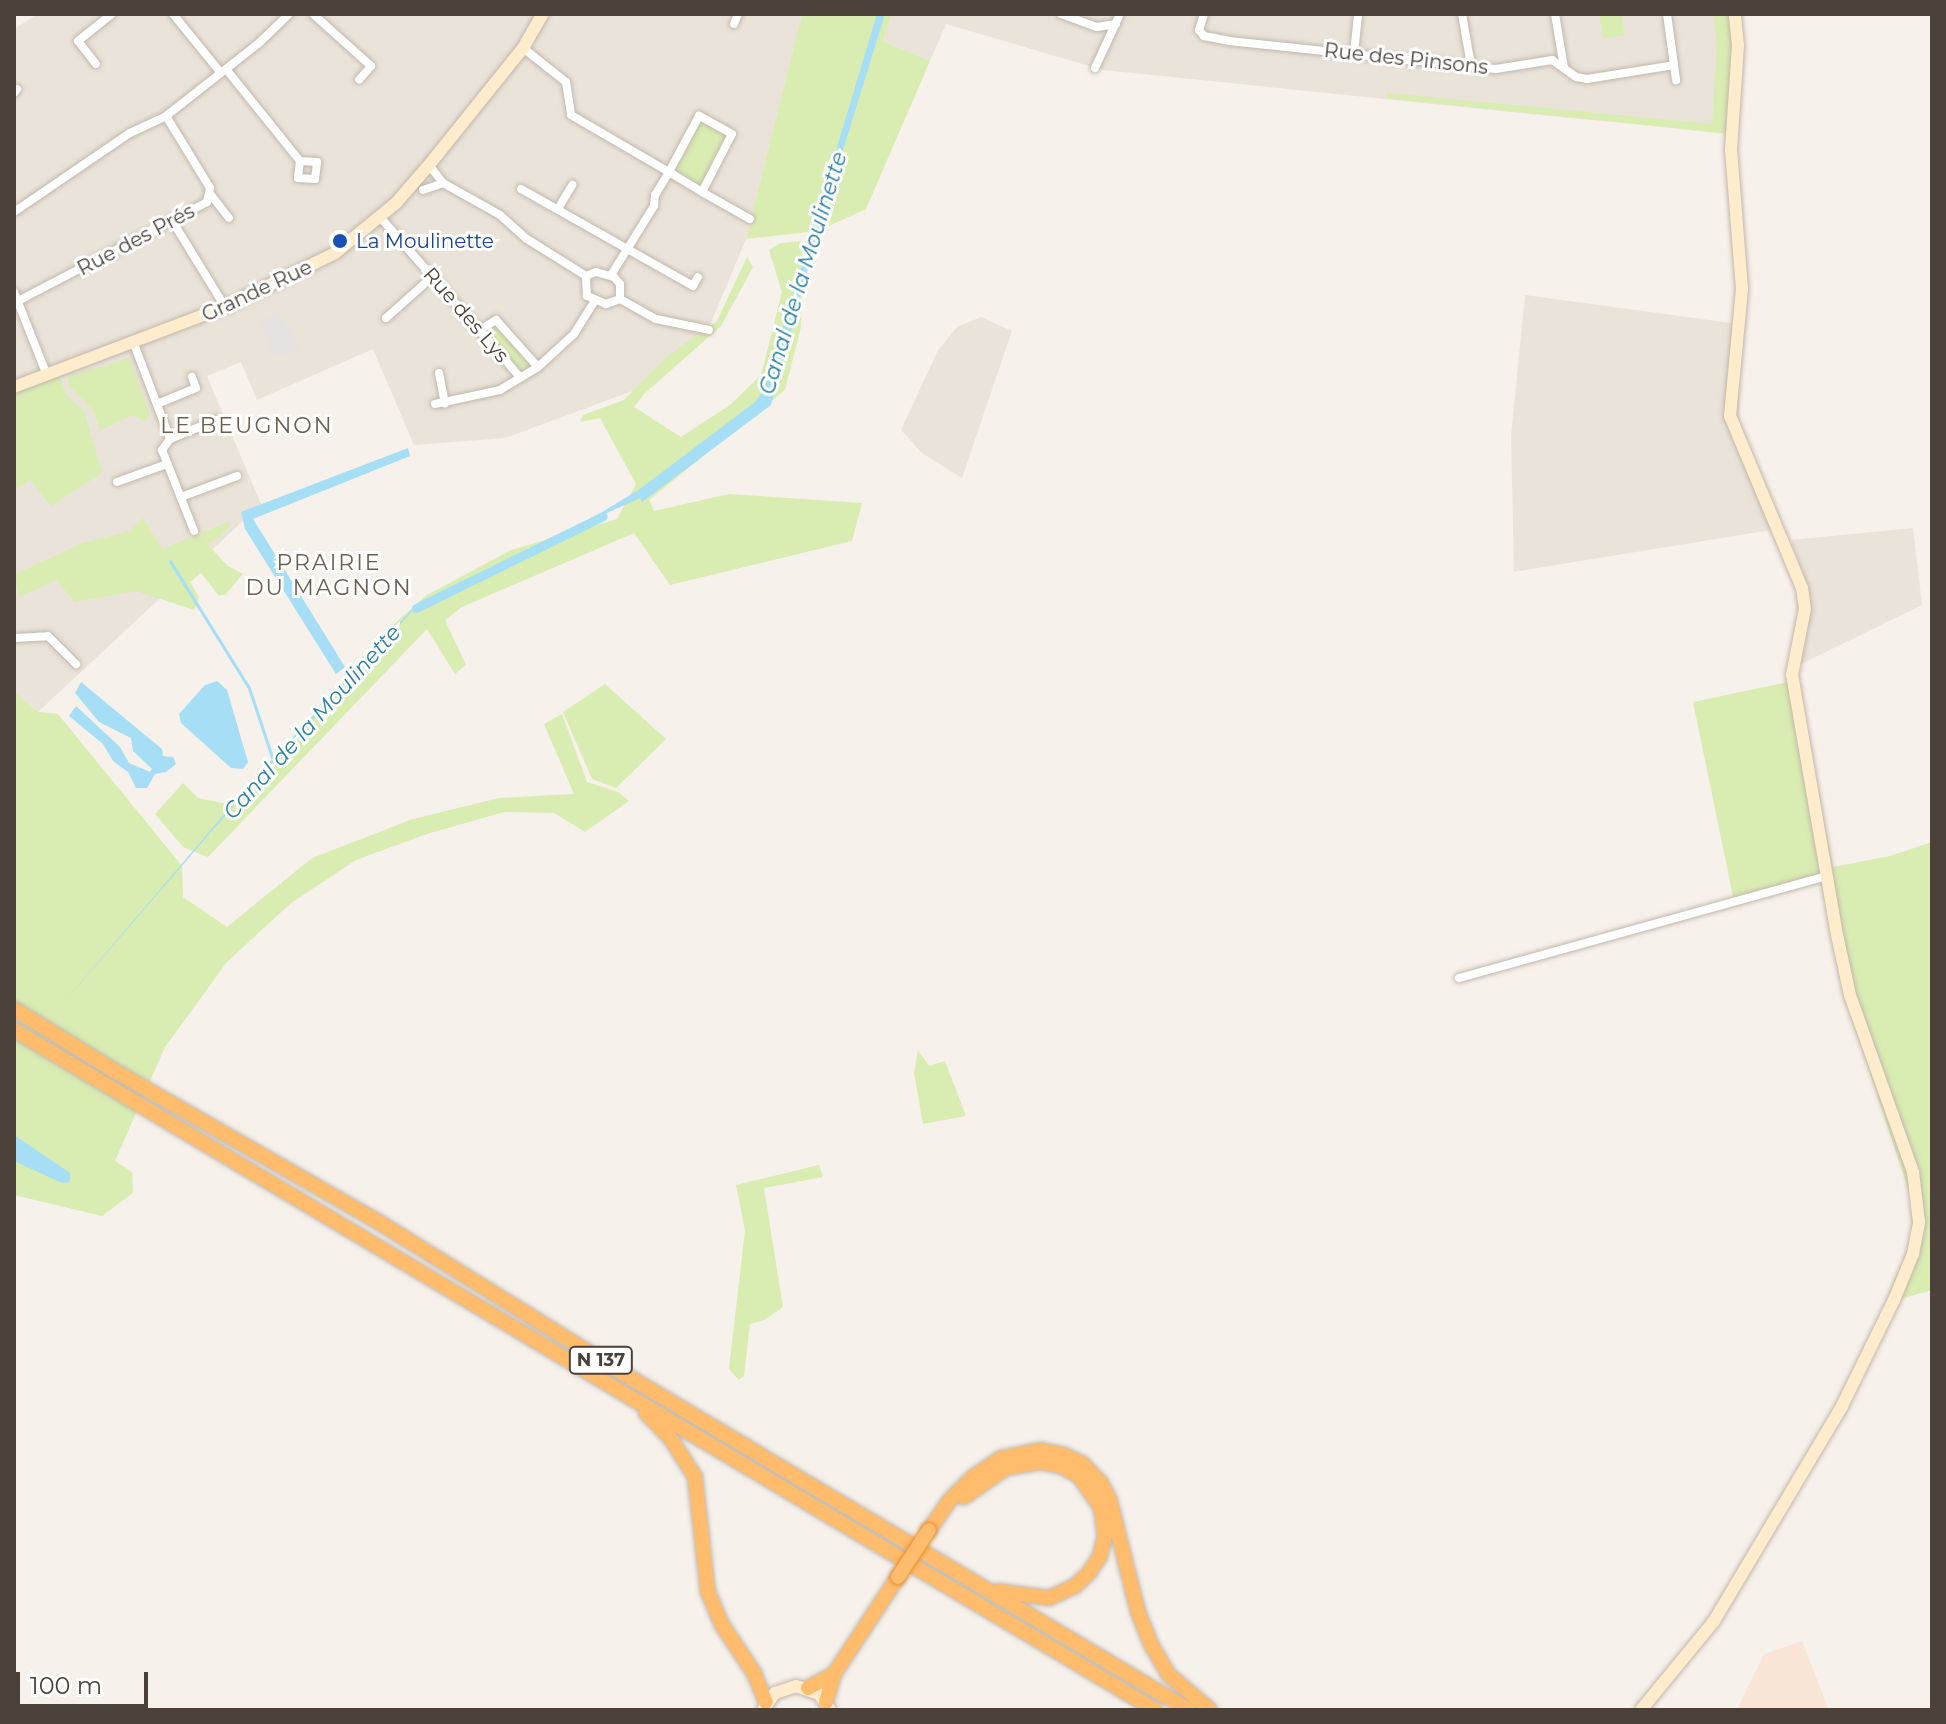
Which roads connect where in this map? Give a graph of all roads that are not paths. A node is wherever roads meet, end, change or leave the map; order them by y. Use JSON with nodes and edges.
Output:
{"nodes":[{"id":1,"x":112,"y":14,"type":"edge"},
{"id":2,"x":173,"y":14,"type":"edge"},
{"id":3,"x":289,"y":14,"type":"edge"},
{"id":4,"x":313,"y":14,"type":"edge"},
{"id":5,"x":543,"y":14,"type":"edge"},
{"id":6,"x":738,"y":14,"type":"edge"},
{"id":7,"x":1061,"y":14,"type":"edge"},
{"id":8,"x":1120,"y":14,"type":"edge"},
{"id":9,"x":1204,"y":14,"type":"edge"},
{"id":10,"x":1358,"y":14,"type":"edge"},
{"id":11,"x":1462,"y":14,"type":"edge"},
{"id":12,"x":1555,"y":14,"type":"edge"},
{"id":13,"x":1667,"y":14,"type":"edge"},
{"id":14,"x":1735,"y":14,"type":"edge"},
{"id":15,"x":734,"y":24,"type":"dead end"},
{"id":16,"x":1116,"y":24,"type":"junction"},
{"id":17,"x":523,"y":48,"type":"junction"},
{"id":18,"x":1561,"y":52,"type":"junction"},
{"id":19,"x":1354,"y":53,"type":"junction"},
{"id":20,"x":1552,"y":60,"type":"junction"},
{"id":21,"x":96,"y":64,"type":"dead end"},
{"id":22,"x":1471,"y":65,"type":"junction"},
{"id":23,"x":1674,"y":65,"type":"junction"},
{"id":24,"x":1095,"y":68,"type":"dead end"},
{"id":25,"x":1564,"y":69,"type":"junction"},
{"id":26,"x":223,"y":71,"type":"junction"},
{"id":27,"x":359,"y":80,"type":"dead end"},
{"id":28,"x":1676,"y":80,"type":"dead end"},
{"id":29,"x":166,"y":116,"type":"junction"},
{"id":30,"x":300,"y":161,"type":"dead end"},
{"id":31,"x":429,"y":165,"type":"junction"},
{"id":32,"x":669,"y":172,"type":"junction"},
{"id":33,"x":443,"y":183,"type":"junction"},
{"id":34,"x":572,"y":185,"type":"dead end"},
{"id":35,"x":521,"y":189,"type":"dead end"},
{"id":36,"x":423,"y":190,"type":"dead end"},
{"id":37,"x":702,"y":192,"type":"junction"},
{"id":38,"x":211,"y":195,"type":"junction"},
{"id":39,"x":559,"y":207,"type":"junction"},
{"id":40,"x":14,"y":212,"type":"edge"},
{"id":41,"x":380,"y":217,"type":"junction"},
{"id":42,"x":229,"y":218,"type":"dead end"},
{"id":43,"x":750,"y":219,"type":"dead end"},
{"id":44,"x":173,"y":222,"type":"junction"},
{"id":45,"x":627,"y":249,"type":"junction"},
{"id":46,"x":611,"y":275,"type":"junction"},
{"id":47,"x":586,"y":276,"type":"junction"},
{"id":48,"x":432,"y":277,"type":"junction"},
{"id":49,"x":698,"y":277,"type":"dead end"},
{"id":50,"x":16,"y":297,"type":"edge"},
{"id":51,"x":620,"y":299,"type":"junction"},
{"id":52,"x":595,"y":300,"type":"junction"},
{"id":53,"x":225,"y":307,"type":"junction"},
{"id":54,"x":386,"y":318,"type":"dead end"},
{"id":55,"x":480,"y":330,"type":"junction"},
{"id":56,"x":709,"y":330,"type":"dead end"},
{"id":57,"x":134,"y":344,"type":"junction"},
{"id":58,"x":538,"y":367,"type":"junction"},
{"id":59,"x":46,"y":373,"type":"junction"},
{"id":60,"x":439,"y":373,"type":"dead end"},
{"id":61,"x":192,"y":377,"type":"dead end"},
{"id":62,"x":520,"y":377,"type":"junction"},
{"id":63,"x":14,"y":387,"type":"edge"},
{"id":64,"x":445,"y":403,"type":"junction"},
{"id":65,"x":157,"y":404,"type":"junction"},
{"id":66,"x":435,"y":404,"type":"dead end"},
{"id":67,"x":216,"y":420,"type":"dead end"},
{"id":68,"x":170,"y":439,"type":"junction"},
{"id":69,"x":167,"y":464,"type":"junction"},
{"id":70,"x":237,"y":476,"type":"dead end"},
{"id":71,"x":117,"y":482,"type":"dead end"},
{"id":72,"x":181,"y":497,"type":"junction"},
{"id":73,"x":194,"y":531,"type":"dead end"},
{"id":74,"x":14,"y":638,"type":"edge"},
{"id":75,"x":76,"y":664,"type":"dead end"},
{"id":76,"x":1827,"y":876,"type":"junction"},
{"id":77,"x":1459,"y":978,"type":"dead end"},
{"id":78,"x":14,"y":1009,"type":"edge"},
{"id":79,"x":14,"y":1030,"type":"edge"},
{"id":80,"x":631,"y":1398,"type":"junction"},
{"id":81,"x":932,"y":1525,"type":"junction"},
{"id":82,"x":984,"y":1588,"type":"junction"},
{"id":83,"x":834,"y":1674,"type":"junction"},
{"id":84,"x":808,"y":1688,"type":"junction"},
{"id":85,"x":764,"y":1706,"type":"edge"},
{"id":86,"x":828,"y":1706,"type":"edge"},
{"id":87,"x":1155,"y":1710,"type":"edge"},
{"id":88,"x":1189,"y":1710,"type":"edge"},
{"id":89,"x":1210,"y":1710,"type":"edge"},
{"id":90,"x":1641,"y":1710,"type":"edge"}],
"edges":[{"from":1,"to":21,"type":"street"},
{"from":2,"to":26,"type":"street"},
{"from":3,"to":26,"type":"street"},
{"from":4,"to":27,"type":"street"},
{"from":5,"to":17,"type":"street","name":"Grande Rue"},
{"from":6,"to":15,"type":"street"},
{"from":7,"to":16,"type":"street"},
{"from":8,"to":16,"type":"street"},
{"from":9,"to":19,"type":"street","name":"Rue des Pinsons"},
{"from":10,"to":19,"type":"street"},
{"from":11,"to":22,"type":"street"},
{"from":12,"to":18,"type":"street"},
{"from":13,"to":23,"type":"street"},
{"from":14,"to":76,"type":"street"},
{"from":16,"to":24,"type":"street"},
{"from":17,"to":31,"type":"street","name":"Grande Rue"},
{"from":17,"to":32,"type":"street"},
{"from":18,"to":20,"type":"street"},
{"from":18,"to":25,"type":"street"},
{"from":19,"to":22,"type":"street","name":"Rue des Pinsons"},
{"from":20,"to":22,"type":"street","name":"Rue des Pinsons"},
{"from":20,"to":25,"type":"street"},
{"from":23,"to":25,"type":"street"},
{"from":23,"to":28,"type":"street"},
{"from":26,"to":29,"type":"street"},
{"from":26,"to":30,"type":"street"},
{"from":29,"to":38,"type":"street","name":"Rue des Prés"},
{"from":29,"to":40,"type":"street"},
{"from":31,"to":33,"type":"street"},
{"from":31,"to":41,"type":"street","name":"Grande Rue"},
{"from":32,"to":37,"type":"street"},
{"from":32,"to":37,"type":"street"},
{"from":32,"to":45,"type":"street"},
{"from":33,"to":36,"type":"street"},
{"from":33,"to":47,"type":"street"},
{"from":34,"to":39,"type":"street"},
{"from":35,"to":39,"type":"street"},
{"from":37,"to":43,"type":"street"},
{"from":38,"to":42,"type":"street"},
{"from":38,"to":44,"type":"street","name":"Rue des Prés"},
{"from":39,"to":45,"type":"street"},
{"from":41,"to":48,"type":"street","name":"Rue des Lys"},
{"from":41,"to":53,"type":"street","name":"Grande Rue"},
{"from":44,"to":50,"type":"street","name":"Rue des Prés"},
{"from":44,"to":53,"type":"street"},
{"from":45,"to":46,"type":"street"},
{"from":45,"to":49,"type":"street"},
{"from":46,"to":47,"type":"street"},
{"from":46,"to":51,"type":"street"},
{"from":47,"to":52,"type":"street"},
{"from":48,"to":54,"type":"street"},
{"from":48,"to":55,"type":"street","name":"Rue des Lys"},
{"from":50,"to":59,"type":"street"},
{"from":51,"to":52,"type":"street"},
{"from":51,"to":56,"type":"street"},
{"from":52,"to":58,"type":"street"},
{"from":53,"to":57,"type":"street","name":"Grande Rue"},
{"from":55,"to":58,"type":"street"},
{"from":55,"to":62,"type":"street","name":"Rue des Lys"},
{"from":57,"to":59,"type":"street","name":"Grande Rue"},
{"from":57,"to":65,"type":"street"},
{"from":58,"to":62,"type":"street"},
{"from":59,"to":63,"type":"street","name":"Grande Rue"},
{"from":60,"to":64,"type":"street"},
{"from":61,"to":65,"type":"street"},
{"from":62,"to":64,"type":"street"},
{"from":64,"to":66,"type":"street"},
{"from":65,"to":68,"type":"street"},
{"from":67,"to":68,"type":"street"},
{"from":68,"to":69,"type":"street"},
{"from":69,"to":71,"type":"street"},
{"from":69,"to":72,"type":"street"},
{"from":70,"to":72,"type":"street"},
{"from":72,"to":73,"type":"street"},
{"from":74,"to":75,"type":"street"},
{"from":76,"to":77,"type":"street"},
{"from":76,"to":90,"type":"street"},
{"from":78,"to":82,"type":"highway","number":"N 137"},
{"from":79,"to":80,"type":"highway","number":"N 137"},
{"from":80,"to":85,"type":"highway"},
{"from":80,"to":87,"type":"highway","number":"N 137"},
{"from":81,"to":82,"type":"highway"},
{"from":81,"to":83,"type":"highway","bridge":true},
{"from":81,"to":89,"type":"highway"},
{"from":82,"to":88,"type":"highway","number":"N 137"},
{"from":83,"to":84,"type":"highway"},
{"from":83,"to":86,"type":"highway"},
{"from":84,"to":85,"type":"street"},
{"from":84,"to":86,"type":"street"}]}
